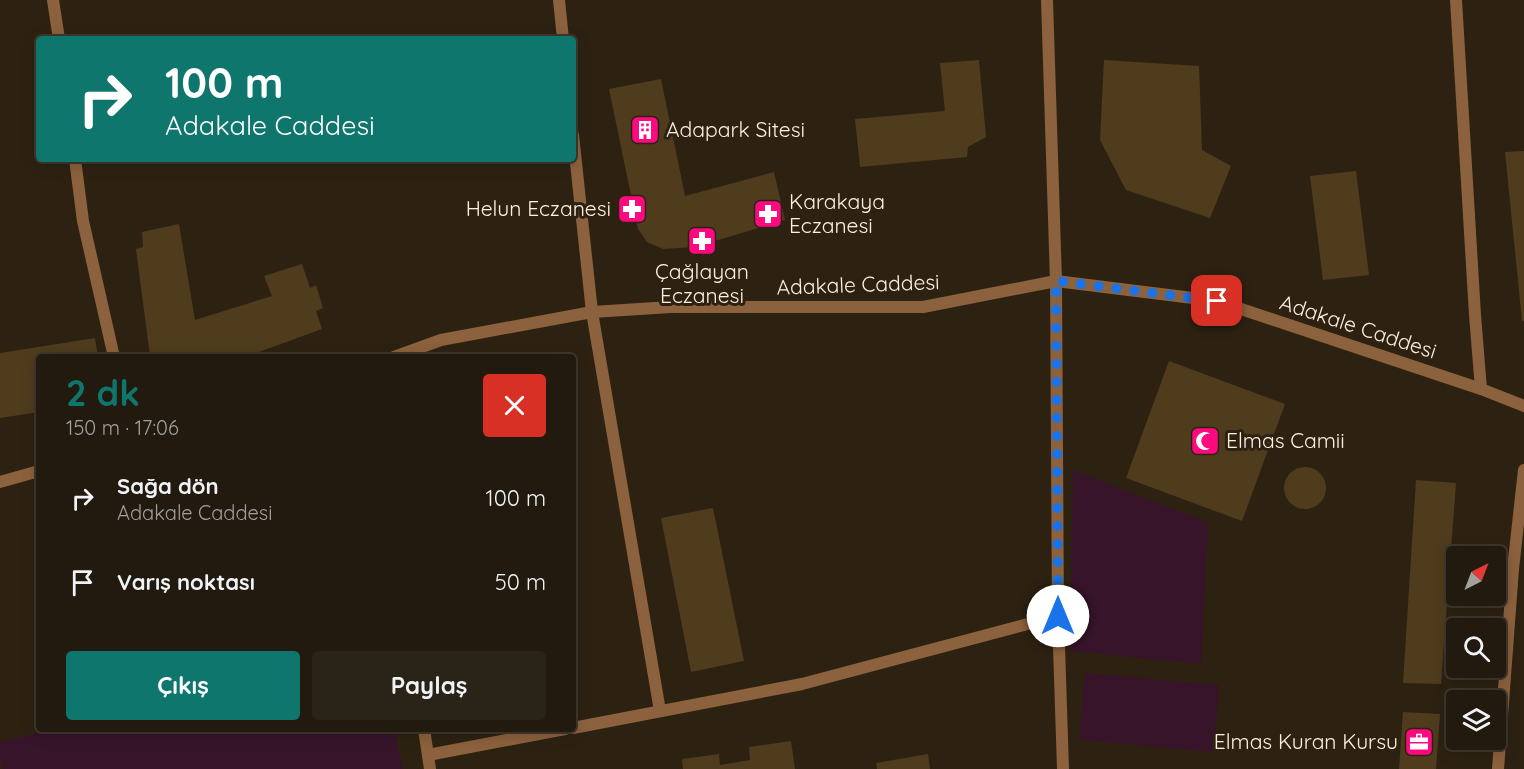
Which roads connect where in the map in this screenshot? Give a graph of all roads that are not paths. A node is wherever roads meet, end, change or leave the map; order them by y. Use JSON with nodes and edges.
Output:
{"nodes":[{"id":1,"x":53,"y":0,"type":"edge"},
{"id":2,"x":559,"y":0,"type":"edge"},
{"id":3,"x":1047,"y":0,"type":"edge"},
{"id":4,"x":1456,"y":0,"type":"edge"},
{"id":5,"x":59,"y":36,"type":"edge"},
{"id":6,"x":563,"y":36,"type":"edge"},
{"id":7,"x":75,"y":162,"type":"edge"},
{"id":8,"x":576,"y":162,"type":"edge"},
{"id":9,"x":1056,"y":281,"type":"junction"},
{"id":10,"x":592,"y":312,"type":"junction"},
{"id":11,"x":113,"y":354,"type":"edge"},
{"id":12,"x":402,"y":354,"type":"edge"},
{"id":13,"x":1481,"y":389,"type":"junction"},
{"id":14,"x":1524,"y":406,"type":"edge"},
{"id":15,"x":1524,"y":470,"type":"edge"},
{"id":16,"x":36,"y":472,"type":"edge"},
{"id":17,"x":0,"y":482,"type":"edge"},
{"id":18,"x":1058,"y":616,"type":"junction"},
{"id":19,"x":660,"y":711,"type":"junction"},
{"id":20,"x":576,"y":727,"type":"edge"},
{"id":21,"x":424,"y":732,"type":"edge"},
{"id":22,"x":549,"y":732,"type":"edge"},
{"id":23,"x":428,"y":755,"type":"junction"},
{"id":24,"x":430,"y":769,"type":"edge"},
{"id":25,"x":1063,"y":769,"type":"edge"},
{"id":26,"x":1498,"y":769,"type":"edge"}],
"edges":[{"from":1,"to":5,"type":"street"},
{"from":2,"to":6,"type":"street"},
{"from":3,"to":9,"type":"street"},
{"from":4,"to":13,"type":"street"},
{"from":7,"to":11,"type":"street"},
{"from":8,"to":10,"type":"street"},
{"from":9,"to":10,"type":"street","name":"Adakale Caddesi"},
{"from":9,"to":13,"type":"street","name":"Adakale Caddesi"},
{"from":9,"to":18,"type":"street"},
{"from":10,"to":12,"type":"street","name":"Adakale Caddesi"},
{"from":10,"to":19,"type":"street"},
{"from":13,"to":14,"type":"street","name":"Adakale Caddesi"},
{"from":15,"to":26,"type":"street"},
{"from":16,"to":17,"type":"street"},
{"from":18,"to":19,"type":"street"},
{"from":18,"to":25,"type":"street"},
{"from":19,"to":20,"type":"street"},
{"from":21,"to":23,"type":"street"},
{"from":22,"to":23,"type":"street"},
{"from":23,"to":24,"type":"street"}]}
